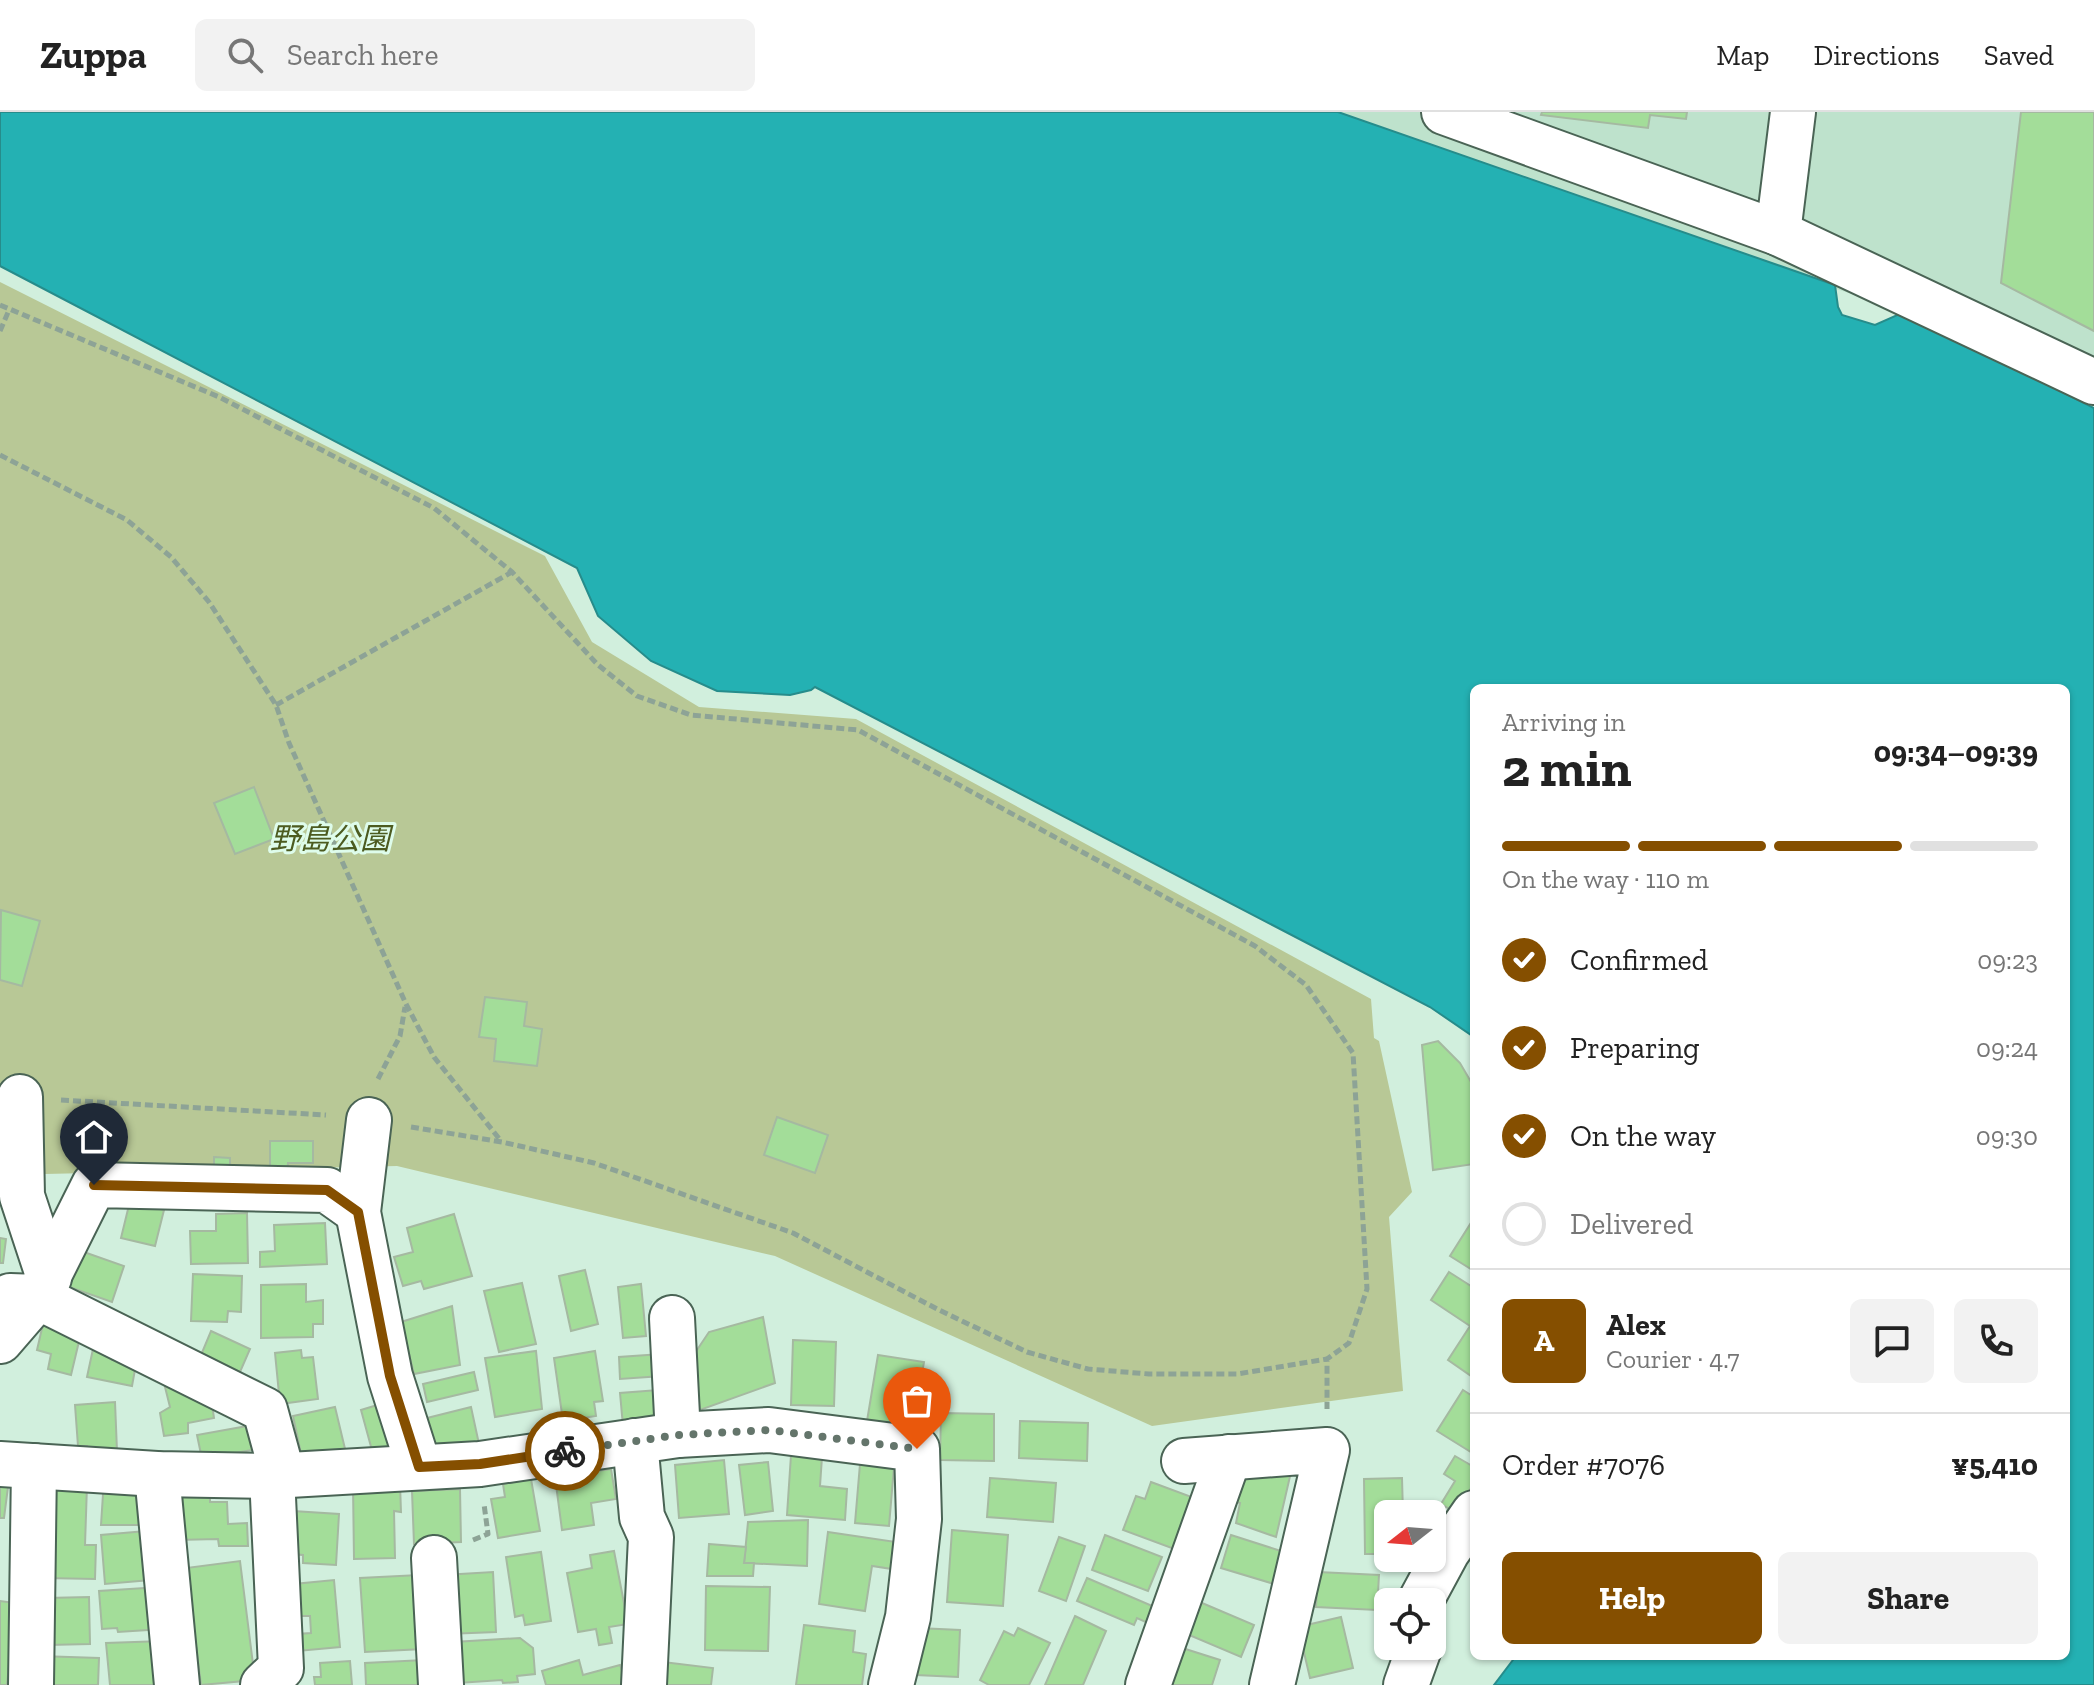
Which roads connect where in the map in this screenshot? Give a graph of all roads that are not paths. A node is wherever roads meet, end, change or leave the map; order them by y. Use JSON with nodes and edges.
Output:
{"nodes":[{"id":1,"x":1444,"y":112,"type":"edge"},
{"id":2,"x":1793,"y":112,"type":"edge"},
{"id":3,"x":1778,"y":233,"type":"junction"},
{"id":4,"x":2094,"y":382,"type":"edge"},
{"id":5,"x":20,"y":1097,"type":"road end"},
{"id":6,"x":371,"y":1103,"type":"road end"},
{"id":7,"x":358,"y":1212,"type":"junction"},
{"id":8,"x":29,"y":1290,"type":"edge"},
{"id":9,"x":672,"y":1318,"type":"dead end"},
{"id":10,"x":0,"y":1341,"type":"edge"},
{"id":11,"x":678,"y":1435,"type":"junction"},
{"id":12,"x":635,"y":1441,"type":"junction"},
{"id":13,"x":1229,"y":1457,"type":"junction"},
{"id":14,"x":1184,"y":1461,"type":"dead end"},
{"id":15,"x":17,"y":1465,"type":"edge"},
{"id":16,"x":419,"y":1467,"type":"junction"},
{"id":17,"x":157,"y":1474,"type":"junction"},
{"id":18,"x":277,"y":1476,"type":"junction"},
{"id":19,"x":1470,"y":1519,"type":"edge"},
{"id":20,"x":434,"y":1558,"type":"road end"},
{"id":21,"x":1428,"y":1588,"type":"edge"},
{"id":22,"x":1415,"y":1660,"type":"edge"},
{"id":23,"x":31,"y":1685,"type":"edge"},
{"id":24,"x":177,"y":1685,"type":"edge"},
{"id":25,"x":263,"y":1685,"type":"edge"},
{"id":26,"x":441,"y":1685,"type":"edge"},
{"id":27,"x":644,"y":1685,"type":"edge"},
{"id":28,"x":891,"y":1685,"type":"edge"},
{"id":29,"x":1148,"y":1685,"type":"edge"},
{"id":30,"x":1272,"y":1685,"type":"edge"},
{"id":31,"x":1406,"y":1685,"type":"edge"}],
"edges":[{"from":1,"to":3,"type":"street"},
{"from":2,"to":3,"type":"street"},
{"from":3,"to":4,"type":"street"},
{"from":5,"to":8,"type":"street"},
{"from":6,"to":7,"type":"street"},
{"from":7,"to":8,"type":"street"},
{"from":7,"to":16,"type":"street"},
{"from":8,"to":10,"type":"street"},
{"from":8,"to":18,"type":"street"},
{"from":9,"to":11,"type":"street"},
{"from":11,"to":12,"type":"street"},
{"from":11,"to":28,"type":"street"},
{"from":12,"to":16,"type":"street"},
{"from":12,"to":27,"type":"street"},
{"from":13,"to":14,"type":"street"},
{"from":13,"to":29,"type":"street"},
{"from":13,"to":30,"type":"street"},
{"from":15,"to":17,"type":"street"},
{"from":15,"to":23,"type":"street"},
{"from":16,"to":18,"type":"street"},
{"from":17,"to":18,"type":"street"},
{"from":17,"to":24,"type":"street"},
{"from":18,"to":25,"type":"street"},
{"from":19,"to":21,"type":"street"},
{"from":20,"to":26,"type":"street"},
{"from":22,"to":31,"type":"street"}]}
